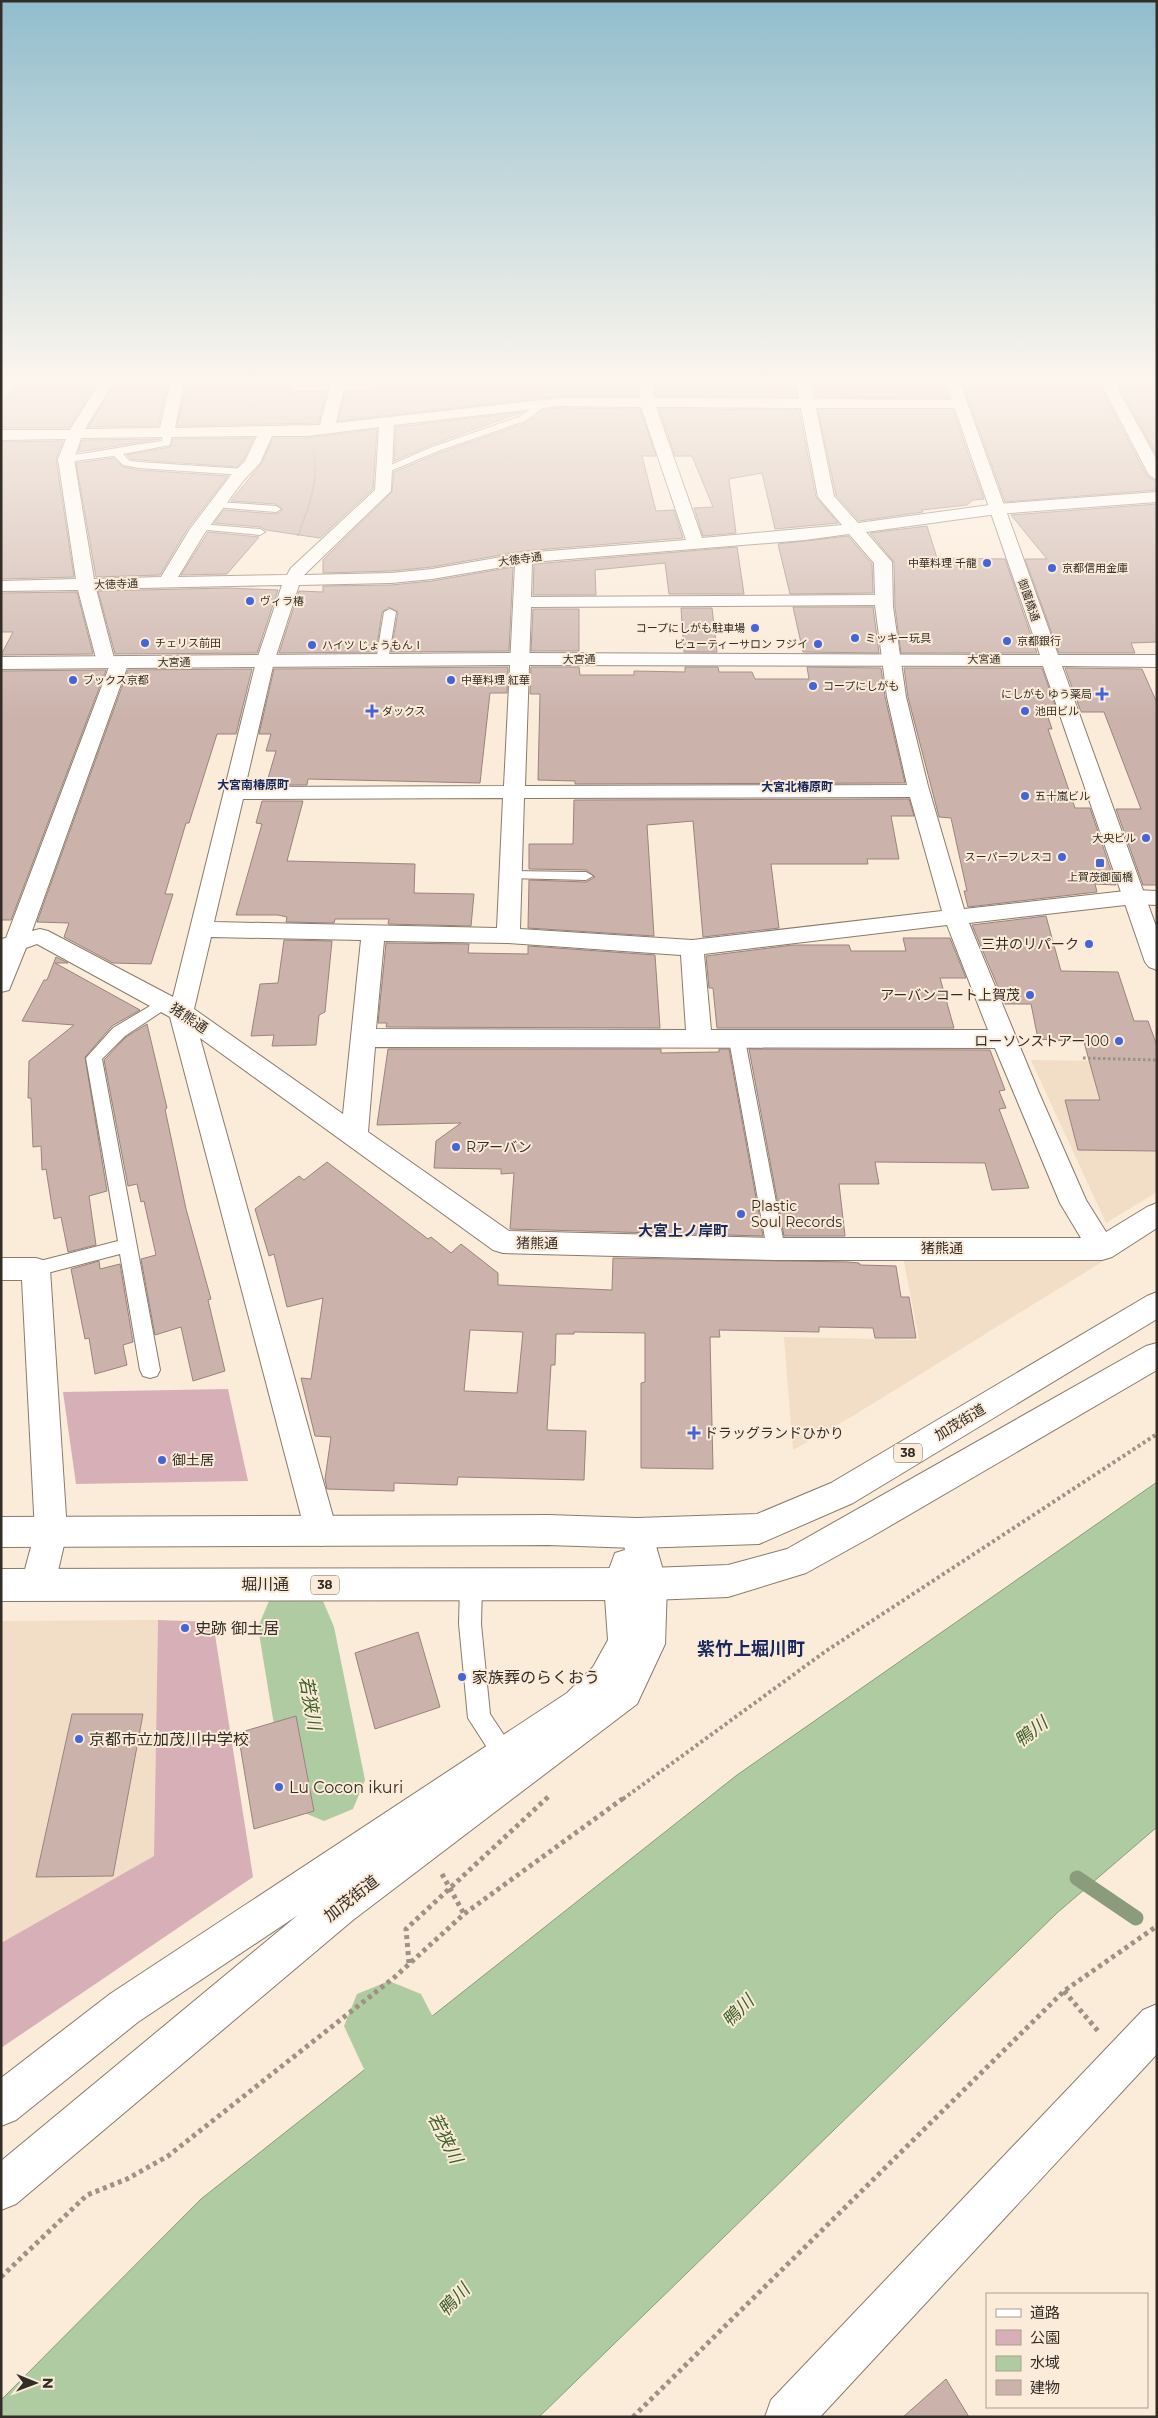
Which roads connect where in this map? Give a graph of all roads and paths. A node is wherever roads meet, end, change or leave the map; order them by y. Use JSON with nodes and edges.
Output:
{"nodes":[{"id":1,"x":71,"y":493,"type":"edge"},
{"id":2,"x":228,"y":493,"type":"edge"},
{"id":3,"x":313,"y":493,"type":"edge"},
{"id":4,"x":381,"y":493,"type":"edge"},
{"id":5,"x":678,"y":493,"type":"edge"},
{"id":6,"x":825,"y":493,"type":"edge"},
{"id":7,"x":991,"y":493,"type":"edge"},
{"id":8,"x":1157,"y":498,"type":"edge"},
{"id":9,"x":218,"y":505,"type":"junction"},
{"id":10,"x":997,"y":509,"type":"junction"},
{"id":11,"x":276,"y":510,"type":"dead end"},
{"id":12,"x":201,"y":527,"type":"junction"},
{"id":13,"x":854,"y":527,"type":"junction"},
{"id":14,"x":260,"y":532,"type":"dead end"},
{"id":15,"x":695,"y":542,"type":"junction"},
{"id":16,"x":524,"y":558,"type":"junction"},
{"id":17,"x":286,"y":581,"type":"junction"},
{"id":18,"x":166,"y":583,"type":"junction"},
{"id":19,"x":86,"y":585,"type":"junction"},
{"id":20,"x":1,"y":586,"type":"edge"},
{"id":21,"x":883,"y":600,"type":"junction"},
{"id":22,"x":522,"y":602,"type":"junction"},
{"id":23,"x":390,"y":612,"type":"dead end"},
{"id":24,"x":519,"y":659,"type":"junction"},
{"id":25,"x":1050,"y":659,"type":"junction"},
{"id":26,"x":888,"y":660,"type":"junction"},
{"id":27,"x":1157,"y":660,"type":"edge"},
{"id":28,"x":382,"y":661,"type":"junction"},
{"id":29,"x":113,"y":662,"type":"junction"},
{"id":30,"x":265,"y":662,"type":"junction"},
{"id":31,"x":1,"y":663,"type":"edge"},
{"id":32,"x":919,"y":791,"type":"junction"},
{"id":33,"x":514,"y":792,"type":"junction"},
{"id":34,"x":234,"y":793,"type":"junction"},
{"id":35,"x":510,"y":875,"type":"junction"},
{"id":36,"x":586,"y":876,"type":"dead end"},
{"id":37,"x":1145,"y":898,"type":"edge"},
{"id":38,"x":954,"y":917,"type":"junction"},
{"id":39,"x":201,"y":929,"type":"junction"},
{"id":40,"x":373,"y":932,"type":"junction"},
{"id":41,"x":508,"y":936,"type":"junction"},
{"id":42,"x":9,"y":946,"type":"edge"},
{"id":43,"x":692,"y":948,"type":"junction"},
{"id":44,"x":1157,"y":962,"type":"edge"},
{"id":45,"x":1,"y":984,"type":"edge"},
{"id":46,"x":173,"y":1007,"type":"junction"},
{"id":47,"x":363,"y":1038,"type":"junction"},
{"id":48,"x":699,"y":1039,"type":"junction"},
{"id":49,"x":1004,"y":1039,"type":"junction"},
{"id":50,"x":737,"y":1040,"type":"junction"},
{"id":51,"x":1083,"y":1058,"type":"dead end"},
{"id":52,"x":1157,"y":1060,"type":"edge"},
{"id":53,"x":354,"y":1136,"type":"junction"},
{"id":54,"x":1157,"y":1214,"type":"edge"},
{"id":55,"x":128,"y":1245,"type":"junction"},
{"id":56,"x":1102,"y":1248,"type":"junction"},
{"id":57,"x":776,"y":1249,"type":"junction"},
{"id":58,"x":1,"y":1269,"type":"edge"},
{"id":59,"x":36,"y":1269,"type":"junction"},
{"id":60,"x":1157,"y":1304,"type":"edge"},
{"id":61,"x":1157,"y":1355,"type":"edge"},
{"id":62,"x":150,"y":1370,"type":"dead end"},
{"id":63,"x":1157,"y":1434,"type":"edge"},
{"id":64,"x":321,"y":1531,"type":"junction"},
{"id":65,"x":1,"y":1532,"type":"edge"},
{"id":66,"x":51,"y":1532,"type":"junction"},
{"id":67,"x":637,"y":1533,"type":"junction"},
{"id":68,"x":1,"y":1584,"type":"edge"},
{"id":69,"x":38,"y":1584,"type":"junction"},
{"id":70,"x":635,"y":1584,"type":"junction"},
{"id":71,"x":471,"y":1585,"type":"junction"},
{"id":72,"x":505,"y":1755,"type":"junction"},
{"id":73,"x":551,"y":1794,"type":"dead end"},
{"id":74,"x":446,"y":1880,"type":"dead end"},
{"id":75,"x":450,"y":1889,"type":"junction"},
{"id":76,"x":464,"y":1914,"type":"junction"},
{"id":77,"x":1157,"y":1926,"type":"edge"},
{"id":78,"x":409,"y":1963,"type":"junction"},
{"id":79,"x":1064,"y":1991,"type":"junction"},
{"id":80,"x":1157,"y":2024,"type":"edge"},
{"id":81,"x":1099,"y":2032,"type":"dead end"},
{"id":82,"x":1,"y":2105,"type":"edge"},
{"id":83,"x":1,"y":2189,"type":"edge"},
{"id":84,"x":1,"y":2276,"type":"edge"},
{"id":85,"x":633,"y":2417,"type":"edge"},
{"id":86,"x":788,"y":2417,"type":"edge"}],
"edges":[{"from":1,"to":19,"type":"street"},
{"from":2,"to":9,"type":"street"},
{"from":3,"to":17,"type":"path"},
{"from":4,"to":17,"type":"street"},
{"from":5,"to":15,"type":"street"},
{"from":6,"to":13,"type":"street"},
{"from":7,"to":10,"type":"street","name":"御薗橋通"},
{"from":8,"to":10,"type":"street","name":"大徳寺通"},
{"from":9,"to":11,"type":"lane"},
{"from":9,"to":12,"type":"street"},
{"from":10,"to":13,"type":"street","name":"大徳寺通"},
{"from":10,"to":25,"type":"street","name":"御薗橋通"},
{"from":12,"to":14,"type":"lane"},
{"from":12,"to":18,"type":"street"},
{"from":13,"to":15,"type":"street","name":"大徳寺通"},
{"from":13,"to":21,"type":"street"},
{"from":15,"to":16,"type":"street","name":"大徳寺通"},
{"from":16,"to":17,"type":"street","name":"大徳寺通"},
{"from":16,"to":22,"type":"street"},
{"from":17,"to":18,"type":"street","name":"大徳寺通"},
{"from":17,"to":30,"type":"street"},
{"from":18,"to":19,"type":"street","name":"大徳寺通"},
{"from":19,"to":20,"type":"street","name":"大徳寺通"},
{"from":19,"to":29,"type":"street"},
{"from":21,"to":22,"type":"street"},
{"from":21,"to":26,"type":"street"},
{"from":22,"to":24,"type":"street"},
{"from":23,"to":28,"type":"lane"},
{"from":24,"to":26,"type":"street","name":"大宮通"},
{"from":24,"to":28,"type":"street","name":"大宮通"},
{"from":24,"to":33,"type":"street"},
{"from":25,"to":26,"type":"street","name":"大宮通"},
{"from":25,"to":27,"type":"street","name":"大宮通"},
{"from":25,"to":37,"type":"street","name":"御薗橋通"},
{"from":26,"to":32,"type":"street"},
{"from":28,"to":30,"type":"street","name":"大宮通"},
{"from":29,"to":30,"type":"street","name":"大宮通"},
{"from":29,"to":31,"type":"street","name":"大宮通"},
{"from":29,"to":42,"type":"street"},
{"from":30,"to":34,"type":"street"},
{"from":32,"to":33,"type":"street"},
{"from":32,"to":38,"type":"street"},
{"from":33,"to":34,"type":"street"},
{"from":33,"to":35,"type":"street"},
{"from":34,"to":39,"type":"street"},
{"from":35,"to":36,"type":"lane"},
{"from":35,"to":41,"type":"street"},
{"from":37,"to":38,"type":"street"},
{"from":37,"to":44,"type":"street","name":"御薗橋通"},
{"from":38,"to":43,"type":"street"},
{"from":38,"to":49,"type":"street"},
{"from":39,"to":40,"type":"street"},
{"from":39,"to":46,"type":"street"},
{"from":40,"to":41,"type":"street"},
{"from":40,"to":47,"type":"street"},
{"from":41,"to":43,"type":"street"},
{"from":42,"to":45,"type":"street"},
{"from":42,"to":46,"type":"street","name":"猪熊通"},
{"from":43,"to":48,"type":"street"},
{"from":46,"to":53,"type":"street","name":"猪熊通"},
{"from":46,"to":55,"type":"lane"},
{"from":46,"to":64,"type":"street"},
{"from":47,"to":48,"type":"street"},
{"from":47,"to":53,"type":"street"},
{"from":48,"to":50,"type":"street"},
{"from":49,"to":50,"type":"street"},
{"from":49,"to":56,"type":"street"},
{"from":50,"to":57,"type":"lane"},
{"from":51,"to":52,"type":"path"},
{"from":53,"to":57,"type":"street","name":"猪熊通"},
{"from":54,"to":56,"type":"street"},
{"from":55,"to":59,"type":"lane"},
{"from":55,"to":62,"type":"lane"},
{"from":56,"to":57,"type":"street","name":"猪熊通"},
{"from":58,"to":59,"type":"street"},
{"from":59,"to":66,"type":"street"},
{"from":60,"to":67,"type":"street","name":"加茂街道","number":"38"},
{"from":61,"to":70,"type":"street","number":"38"},
{"from":63,"to":76,"type":"path"},
{"from":64,"to":66,"type":"street","number":"38"},
{"from":64,"to":67,"type":"street","number":"38"},
{"from":65,"to":66,"type":"street","number":"38"},
{"from":66,"to":69,"type":"street"},
{"from":67,"to":70,"type":"street","name":"加茂街道"},
{"from":68,"to":69,"type":"street","name":"堀川通","number":"38"},
{"from":69,"to":71,"type":"street","name":"堀川通","number":"38"},
{"from":70,"to":71,"type":"street","name":"堀川通","number":"38"},
{"from":70,"to":72,"type":"street","name":"加茂街道"},
{"from":70,"to":83,"type":"street","name":"加茂街道"},
{"from":71,"to":72,"type":"lane"},
{"from":72,"to":82,"type":"street","name":"加茂街道"},
{"from":73,"to":75,"type":"path"},
{"from":74,"to":75,"type":"path"},
{"from":75,"to":76,"type":"path"},
{"from":75,"to":78,"type":"path"},
{"from":76,"to":78,"type":"path"},
{"from":77,"to":79,"type":"path"},
{"from":78,"to":84,"type":"path"},
{"from":79,"to":81,"type":"path"},
{"from":79,"to":85,"type":"path"},
{"from":80,"to":86,"type":"street"}]}
